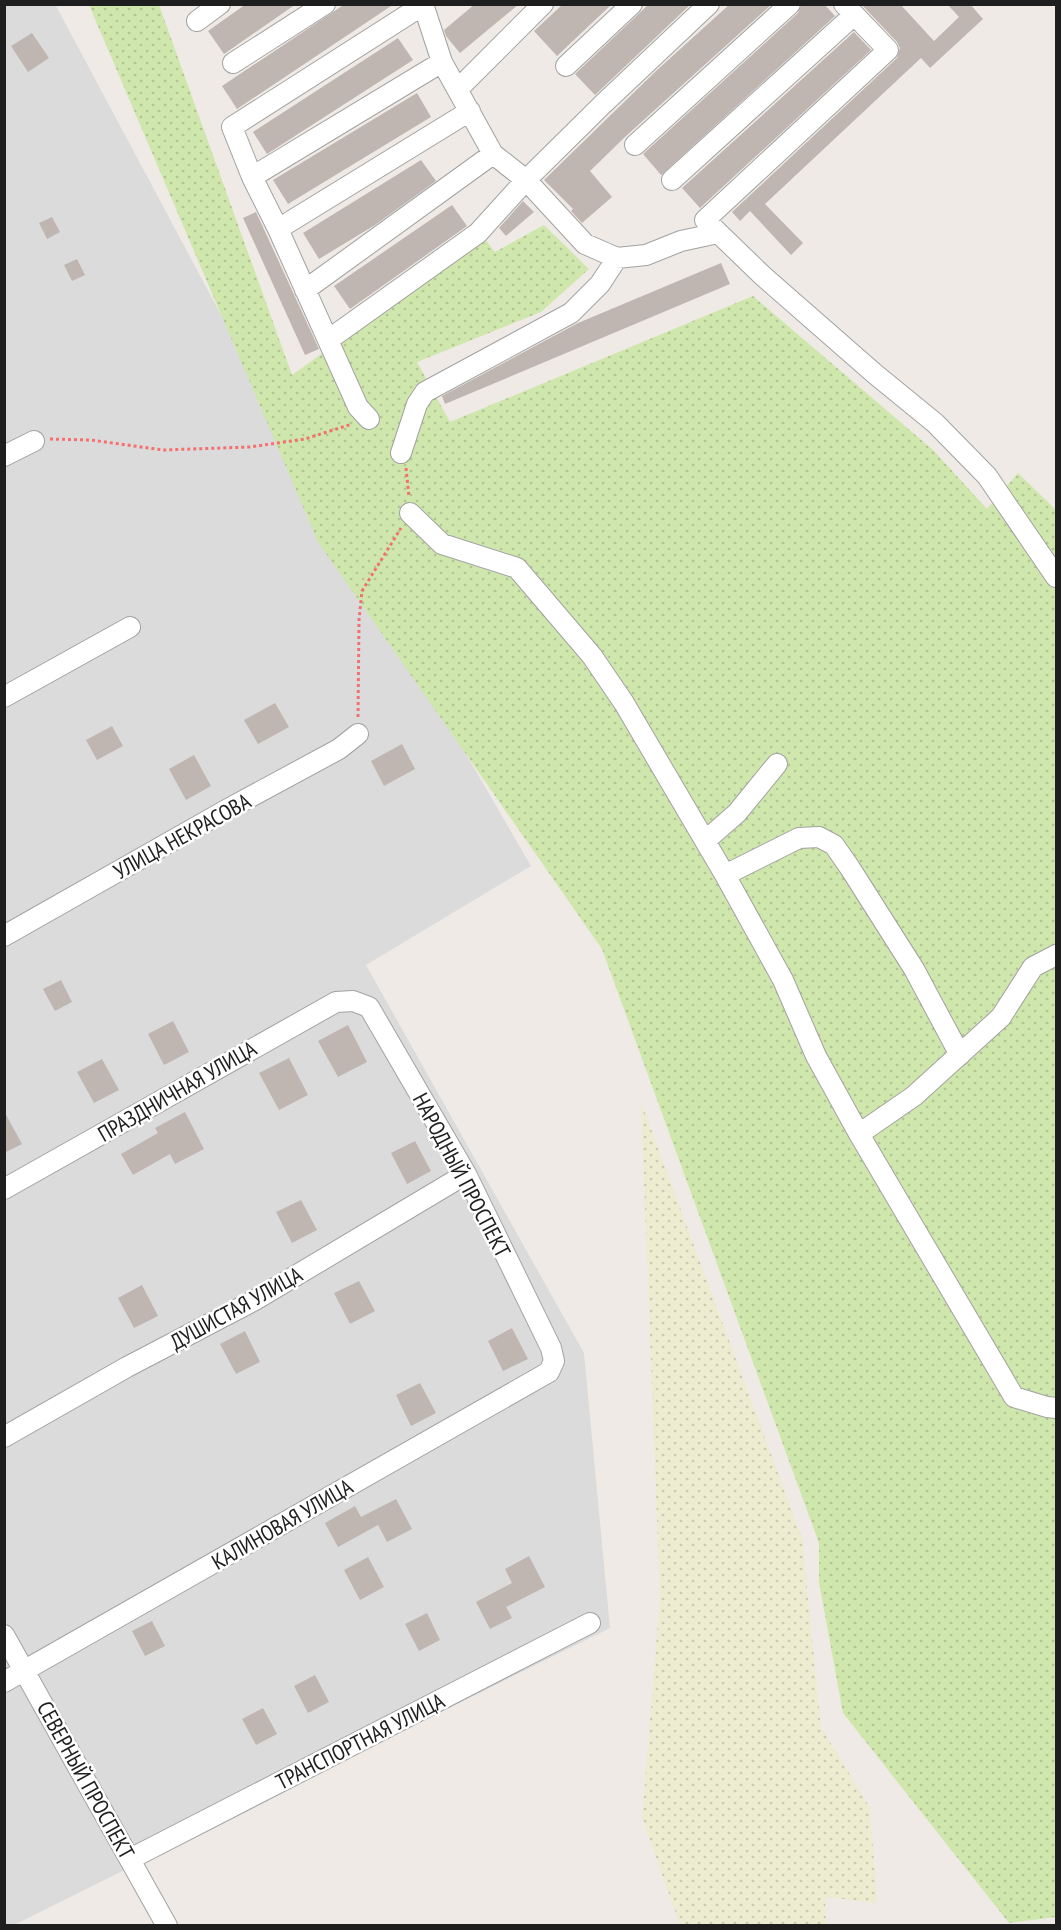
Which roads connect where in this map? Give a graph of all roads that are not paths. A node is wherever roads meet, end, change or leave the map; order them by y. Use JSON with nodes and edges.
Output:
{"nodes":[{"id":1,"x":220,"y":4,"type":"edge"},
{"id":2,"x":325,"y":4,"type":"edge"},
{"id":3,"x":543,"y":4,"type":"edge"},
{"id":4,"x":632,"y":4,"type":"edge"},
{"id":5,"x":709,"y":4,"type":"edge"},
{"id":6,"x":790,"y":4,"type":"edge"},
{"id":7,"x":429,"y":7,"type":"edge"},
{"id":8,"x":849,"y":10,"type":"edge"},
{"id":9,"x":197,"y":21,"type":"dead end"},
{"id":10,"x":442,"y":62,"type":"junction"},
{"id":11,"x":233,"y":63,"type":"dead end"},
{"id":12,"x":566,"y":66,"type":"dead end"},
{"id":13,"x":458,"y":89,"type":"junction"},
{"id":14,"x":470,"y":111,"type":"junction"},
{"id":15,"x":635,"y":145,"type":"dead end"},
{"id":16,"x":493,"y":154,"type":"junction"},
{"id":17,"x":252,"y":177,"type":"junction"},
{"id":18,"x":526,"y":180,"type":"junction"},
{"id":19,"x":672,"y":180,"type":"dead end"},
{"id":20,"x":278,"y":229,"type":"junction"},
{"id":21,"x":718,"y":233,"type":"junction"},
{"id":22,"x":617,"y":258,"type":"junction"},
{"id":23,"x":305,"y":290,"type":"junction"},
{"id":24,"x":328,"y":340,"type":"junction"},
{"id":25,"x":369,"y":419,"type":"road end"},
{"id":26,"x":34,"y":441,"type":"road end"},
{"id":27,"x":401,"y":453,"type":"road end"},
{"id":28,"x":4,"y":456,"type":"edge"},
{"id":29,"x":410,"y":513,"type":"road end"},
{"id":30,"x":1056,"y":577,"type":"edge"},
{"id":31,"x":130,"y":627,"type":"dead end"},
{"id":32,"x":4,"y":697,"type":"edge"},
{"id":33,"x":358,"y":734,"type":"road end"},
{"id":34,"x":777,"y":764,"type":"dead end"},
{"id":35,"x":705,"y":841,"type":"junction"},
{"id":36,"x":725,"y":875,"type":"junction"},
{"id":37,"x":4,"y":936,"type":"edge"},
{"id":38,"x":1056,"y":955,"type":"edge"},
{"id":39,"x":353,"y":1001,"type":"joint"},
{"id":40,"x":960,"y":1055,"type":"junction"},
{"id":41,"x":859,"y":1134,"type":"junction"},
{"id":42,"x":466,"y":1174,"type":"junction"},
{"id":43,"x":4,"y":1189,"type":"edge"},
{"id":44,"x":554,"y":1361,"type":"joint"},
{"id":45,"x":1056,"y":1408,"type":"edge"},
{"id":46,"x":4,"y":1437,"type":"edge"},
{"id":47,"x":590,"y":1623,"type":"dead end"},
{"id":48,"x":4,"y":1635,"type":"edge"},
{"id":49,"x":25,"y":1671,"type":"junction"},
{"id":50,"x":4,"y":1682,"type":"edge"},
{"id":51,"x":130,"y":1859,"type":"junction"},
{"id":52,"x":167,"y":1926,"type":"edge"}],
"edges":[{"from":1,"to":9,"type":"street"},
{"from":2,"to":11,"type":"street"},
{"from":3,"to":13,"type":"street"},
{"from":4,"to":12,"type":"street"},
{"from":5,"to":18,"type":"street"},
{"from":6,"to":15,"type":"street"},
{"from":7,"to":10,"type":"street"},
{"from":7,"to":17,"type":"street"},
{"from":8,"to":19,"type":"street"},
{"from":8,"to":21,"type":"street"},
{"from":10,"to":13,"type":"street"},
{"from":10,"to":17,"type":"street"},
{"from":13,"to":14,"type":"street"},
{"from":14,"to":16,"type":"street"},
{"from":14,"to":20,"type":"street"},
{"from":16,"to":18,"type":"street"},
{"from":16,"to":23,"type":"street"},
{"from":17,"to":20,"type":"street"},
{"from":18,"to":22,"type":"street"},
{"from":18,"to":24,"type":"street"},
{"from":20,"to":23,"type":"street"},
{"from":21,"to":22,"type":"street"},
{"from":21,"to":30,"type":"street"},
{"from":22,"to":27,"type":"street"},
{"from":23,"to":24,"type":"street"},
{"from":24,"to":25,"type":"street"},
{"from":26,"to":28,"type":"street"},
{"from":29,"to":35,"type":"street"},
{"from":31,"to":32,"type":"street"},
{"from":33,"to":37,"type":"street","name":"УЛИЦА НЕКРАСОВА"},
{"from":34,"to":35,"type":"street"},
{"from":35,"to":36,"type":"street"},
{"from":36,"to":40,"type":"street"},
{"from":36,"to":41,"type":"street"},
{"from":38,"to":40,"type":"street"},
{"from":39,"to":42,"type":"street","name":"НАРОДНЫЙ ПРОСПЕКТ"},
{"from":39,"to":43,"type":"street","name":"ПРАЗДНИЧНАЯ УЛИЦА"},
{"from":40,"to":41,"type":"street"},
{"from":41,"to":45,"type":"street"},
{"from":42,"to":44,"type":"street","name":"НАРОДНЫЙ ПРОСПЕКТ"},
{"from":42,"to":46,"type":"street","name":"ДУШИСТАЯ УЛИЦА"},
{"from":44,"to":49,"type":"street","name":"КАЛИНОВАЯ УЛИЦА"},
{"from":47,"to":51,"type":"street","name":"ТРАНСПОРТНАЯ УЛИЦА"},
{"from":48,"to":49,"type":"street","name":"СЕВЕРНЫЙ ПРОСПЕКТ"},
{"from":49,"to":50,"type":"street","name":"КАЛИНОВАЯ УЛИЦА"},
{"from":49,"to":51,"type":"street","name":"СЕВЕРНЫЙ ПРОСПЕКТ"},
{"from":51,"to":52,"type":"street","name":"СЕВЕРНЫЙ ПРОСПЕКТ"}]}
